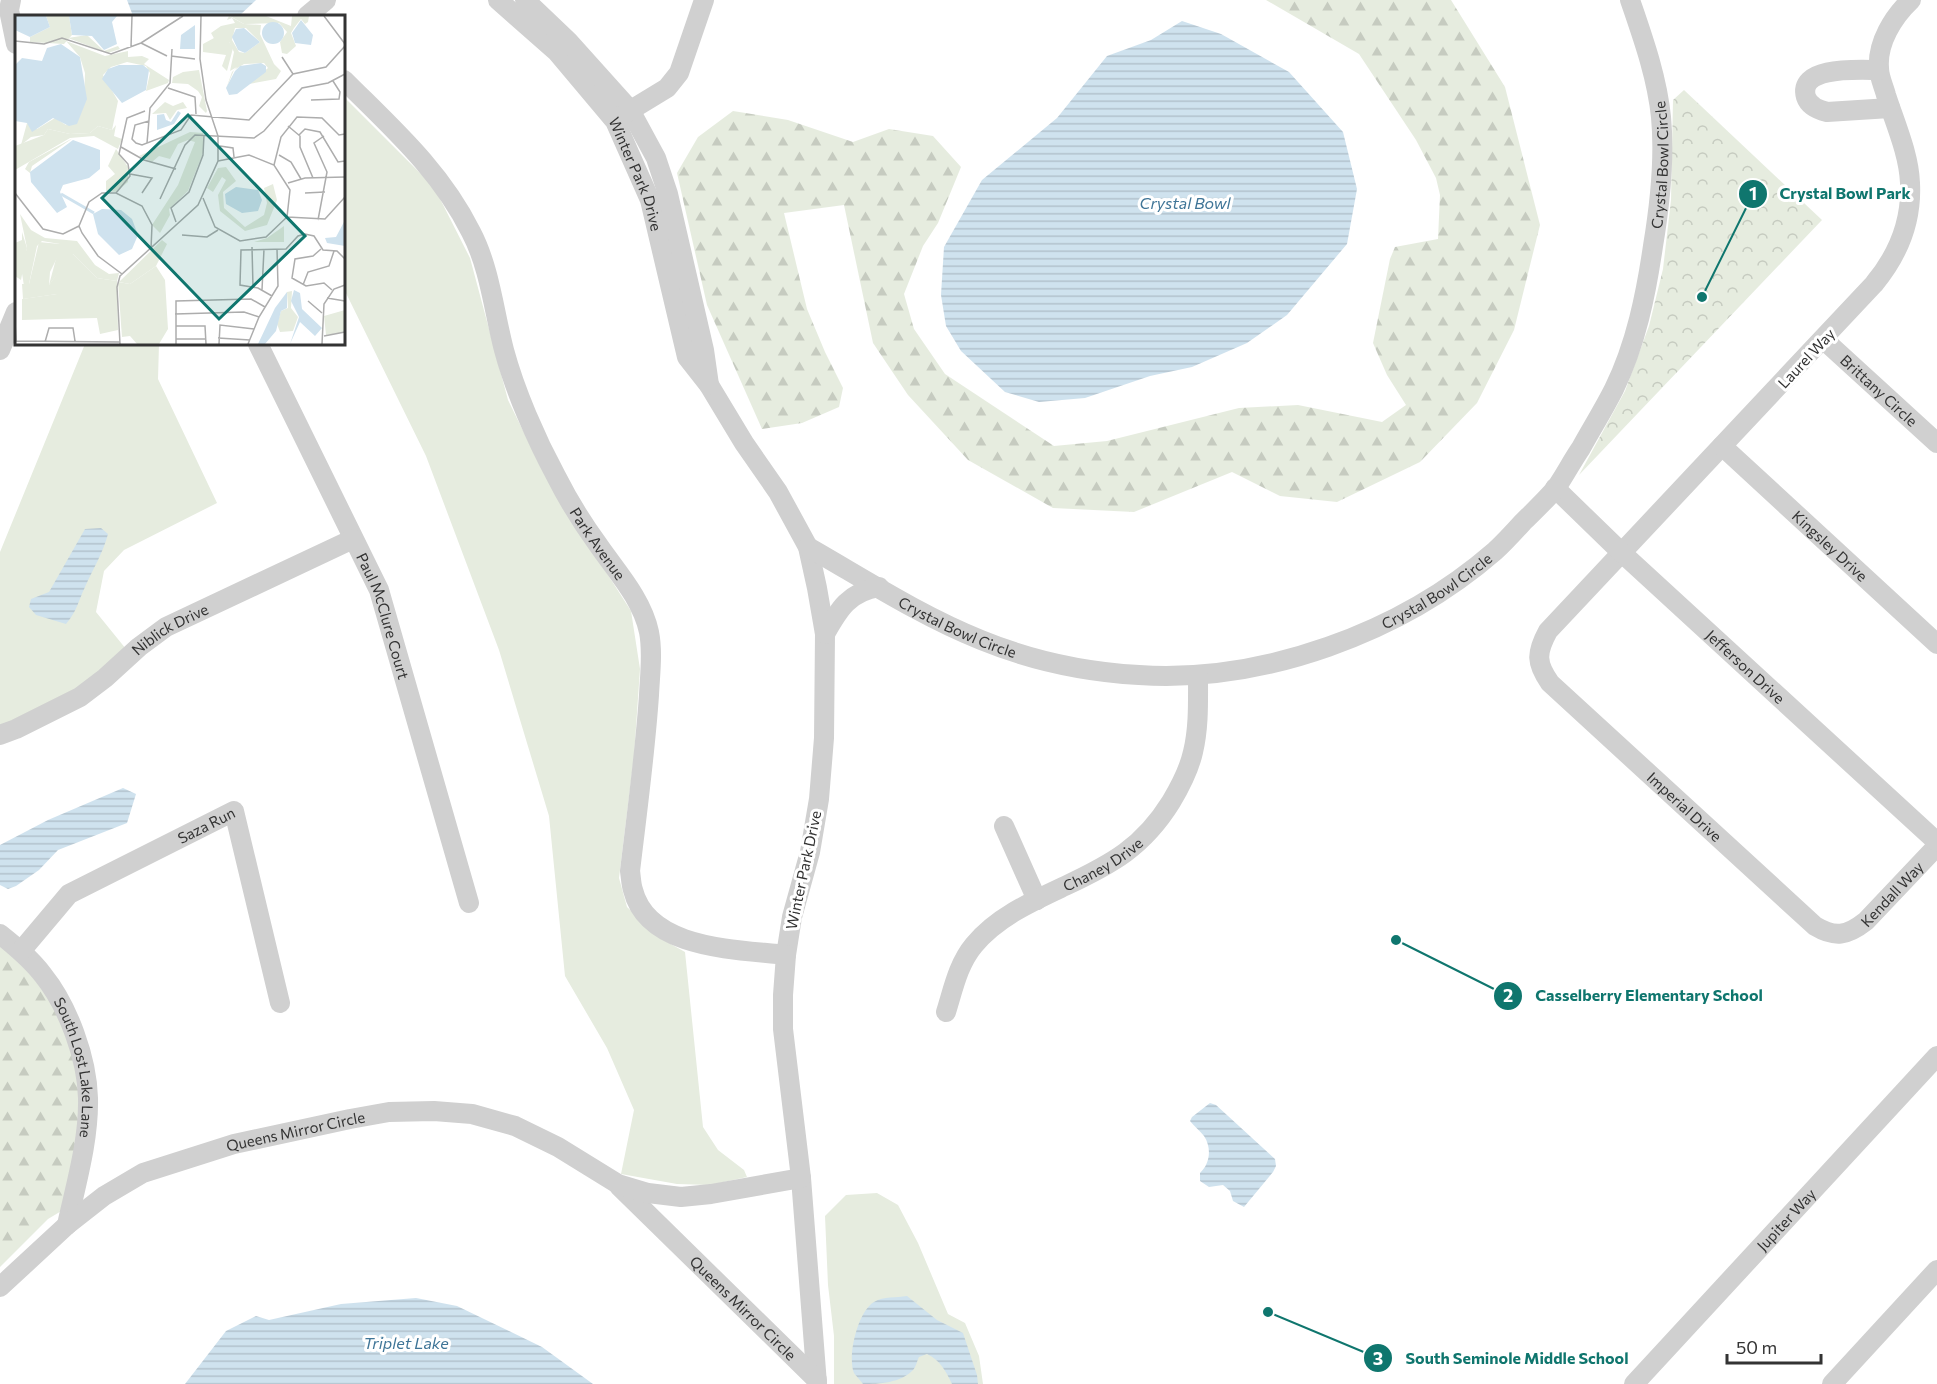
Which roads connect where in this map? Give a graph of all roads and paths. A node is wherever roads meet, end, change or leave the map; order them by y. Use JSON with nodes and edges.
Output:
{"nodes":[{"id":1,"x":11,"y":0,"type":"edge"},
{"id":2,"x":326,"y":0,"type":"edge"},
{"id":3,"x":498,"y":0,"type":"edge"},
{"id":4,"x":525,"y":0,"type":"edge"},
{"id":5,"x":704,"y":0,"type":"edge"},
{"id":6,"x":1630,"y":0,"type":"edge"},
{"id":7,"x":1911,"y":0,"type":"edge"},
{"id":8,"x":308,"y":15,"type":"edge"},
{"id":9,"x":15,"y":39,"type":"edge"},
{"id":10,"x":1879,"y":70,"type":"junction"},
{"id":11,"x":345,"y":81,"type":"edge"},
{"id":12,"x":1890,"y":108,"type":"junction"},
{"id":13,"x":623,"y":115,"type":"junction"},
{"id":14,"x":15,"y":314,"type":"edge"},
{"id":15,"x":1823,"y":339,"type":"junction"},
{"id":16,"x":258,"y":345,"type":"edge"},
{"id":17,"x":0,"y":350,"type":"edge"},
{"id":18,"x":1937,"y":443,"type":"edge"},
{"id":19,"x":1722,"y":446,"type":"junction"},
{"id":20,"x":1555,"y":488,"type":"junction"},
{"id":21,"x":353,"y":539,"type":"junction"},
{"id":22,"x":808,"y":547,"type":"junction"},
{"id":23,"x":1622,"y":553,"type":"junction"},
{"id":24,"x":879,"y":587,"type":"junction"},
{"id":25,"x":825,"y":634,"type":"junction"},
{"id":26,"x":1937,"y":644,"type":"edge"},
{"id":27,"x":1539,"y":661,"type":"joint"},
{"id":28,"x":1198,"y":675,"type":"junction"},
{"id":29,"x":0,"y":735,"type":"edge"},
{"id":30,"x":1004,"y":826,"type":"dead end"},
{"id":31,"x":1937,"y":844,"type":"edge"},
{"id":32,"x":1037,"y":900,"type":"junction"},
{"id":33,"x":469,"y":903,"type":"dead end"},
{"id":34,"x":0,"y":934,"type":"edge"},
{"id":35,"x":1841,"y":934,"type":"joint"},
{"id":36,"x":21,"y":951,"type":"junction"},
{"id":37,"x":786,"y":954,"type":"junction"},
{"id":38,"x":280,"y":1003,"type":"dead end"},
{"id":39,"x":946,"y":1012,"type":"dead end"},
{"id":40,"x":1937,"y":1056,"type":"edge"},
{"id":41,"x":801,"y":1178,"type":"junction"},
{"id":42,"x":618,"y":1184,"type":"junction"},
{"id":43,"x":67,"y":1225,"type":"junction"},
{"id":44,"x":1937,"y":1270,"type":"edge"},
{"id":45,"x":0,"y":1287,"type":"edge"},
{"id":46,"x":817,"y":1382,"type":"edge"},
{"id":47,"x":1634,"y":1384,"type":"edge"},
{"id":48,"x":1832,"y":1384,"type":"edge"}],
"edges":[{"from":1,"to":9,"type":"street"},
{"from":2,"to":8,"type":"street"},
{"from":3,"to":13,"type":"street","name":"Winter Park Drive"},
{"from":4,"to":13,"type":"street","name":"Winter Park Drive"},
{"from":5,"to":13,"type":"street"},
{"from":6,"to":20,"type":"street","name":"Crystal Bowl Circle"},
{"from":7,"to":10,"type":"street","name":"Laurel Way"},
{"from":10,"to":12,"type":"street","name":"Laurel Way"},
{"from":10,"to":12,"type":"street"},
{"from":11,"to":37,"type":"street","name":"Park Avenue"},
{"from":12,"to":15,"type":"street","name":"Laurel Way"},
{"from":13,"to":22,"type":"street","name":"Winter Park Drive"},
{"from":14,"to":17,"type":"street"},
{"from":15,"to":18,"type":"street","name":"Brittany Circle"},
{"from":15,"to":19,"type":"street","name":"Laurel Way"},
{"from":16,"to":21,"type":"street","name":"Paul McClure Court"},
{"from":19,"to":23,"type":"street","name":"Laurel Way"},
{"from":19,"to":26,"type":"street","name":"Kingsley Drive"},
{"from":20,"to":23,"type":"street","name":"Jefferson Drive"},
{"from":20,"to":28,"type":"street","name":"Crystal Bowl Circle"},
{"from":21,"to":29,"type":"street","name":"Niblick Drive"},
{"from":21,"to":33,"type":"street","name":"Paul McClure Court"},
{"from":22,"to":24,"type":"street","name":"Crystal Bowl Circle"},
{"from":22,"to":25,"type":"street","name":"Winter Park Drive"},
{"from":23,"to":27,"type":"street","name":"Laurel Way"},
{"from":23,"to":31,"type":"street","name":"Jefferson Drive"},
{"from":24,"to":25,"type":"street"},
{"from":24,"to":28,"type":"street","name":"Crystal Bowl Circle"},
{"from":25,"to":37,"type":"street","name":"Winter Park Drive"},
{"from":27,"to":35,"type":"street","name":"Imperial Drive"},
{"from":28,"to":32,"type":"street","name":"Chaney Drive"},
{"from":30,"to":32,"type":"street"},
{"from":31,"to":35,"type":"street","name":"Kendall Way"},
{"from":32,"to":39,"type":"street","name":"Chaney Drive"},
{"from":34,"to":36,"type":"street","name":"South Lost Lake Lane"},
{"from":36,"to":38,"type":"street","name":"Saza Run"},
{"from":36,"to":43,"type":"street","name":"South Lost Lake Lane"},
{"from":37,"to":41,"type":"street","name":"Winter Park Drive"},
{"from":40,"to":47,"type":"street","name":"Jupiter Way"},
{"from":41,"to":42,"type":"street","name":"Queens Mirror Circle"},
{"from":41,"to":46,"type":"street","name":"Winter Park Drive"},
{"from":42,"to":43,"type":"street","name":"Queens Mirror Circle"},
{"from":42,"to":46,"type":"street","name":"Queens Mirror Circle"},
{"from":43,"to":45,"type":"street","name":"Queens Mirror Circle"},
{"from":44,"to":48,"type":"street"}]}
